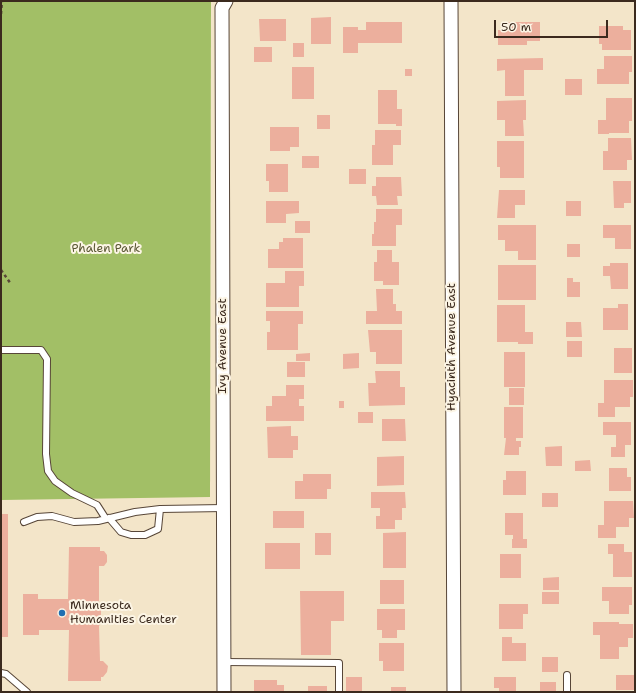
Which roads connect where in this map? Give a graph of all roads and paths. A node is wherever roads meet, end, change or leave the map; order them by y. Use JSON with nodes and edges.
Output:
{"nodes":[{"id":1,"x":2,"y":1,"type":"edge"},
{"id":2,"x":226,"y":1,"type":"edge"},
{"id":3,"x":451,"y":1,"type":"edge"},
{"id":4,"x":1,"y":14,"type":"edge"},
{"id":5,"x":1,"y":270,"type":"edge"},
{"id":6,"x":11,"y":284,"type":"dead end"},
{"id":7,"x":1,"y":350,"type":"edge"},
{"id":8,"x":224,"y":508,"type":"junction"},
{"id":9,"x":160,"y":509,"type":"junction"},
{"id":10,"x":108,"y":519,"type":"junction"},
{"id":11,"x":24,"y":522,"type":"dead end"},
{"id":12,"x":224,"y":662,"type":"junction"},
{"id":13,"x":1,"y":673,"type":"edge"},
{"id":14,"x":567,"y":675,"type":"dead end"},
{"id":15,"x":25,"y":691,"type":"edge"},
{"id":16,"x":224,"y":692,"type":"edge"},
{"id":17,"x":339,"y":692,"type":"edge"},
{"id":18,"x":454,"y":692,"type":"edge"},
{"id":19,"x":567,"y":692,"type":"edge"}],
"edges":[{"from":1,"to":4,"type":"path"},
{"from":2,"to":8,"type":"street","name":"Ivy Avenue East"},
{"from":3,"to":18,"type":"street","name":"Hyacinth Avenue East"},
{"from":5,"to":6,"type":"path"},
{"from":7,"to":10,"type":"lane"},
{"from":8,"to":9,"type":"lane"},
{"from":8,"to":12,"type":"street","name":"Ivy Avenue East"},
{"from":9,"to":10,"type":"lane"},
{"from":9,"to":10,"type":"lane"},
{"from":10,"to":11,"type":"lane"},
{"from":12,"to":16,"type":"street","name":"Ivy Avenue East"},
{"from":12,"to":17,"type":"lane"},
{"from":13,"to":15,"type":"lane"},
{"from":14,"to":19,"type":"lane"}]}
